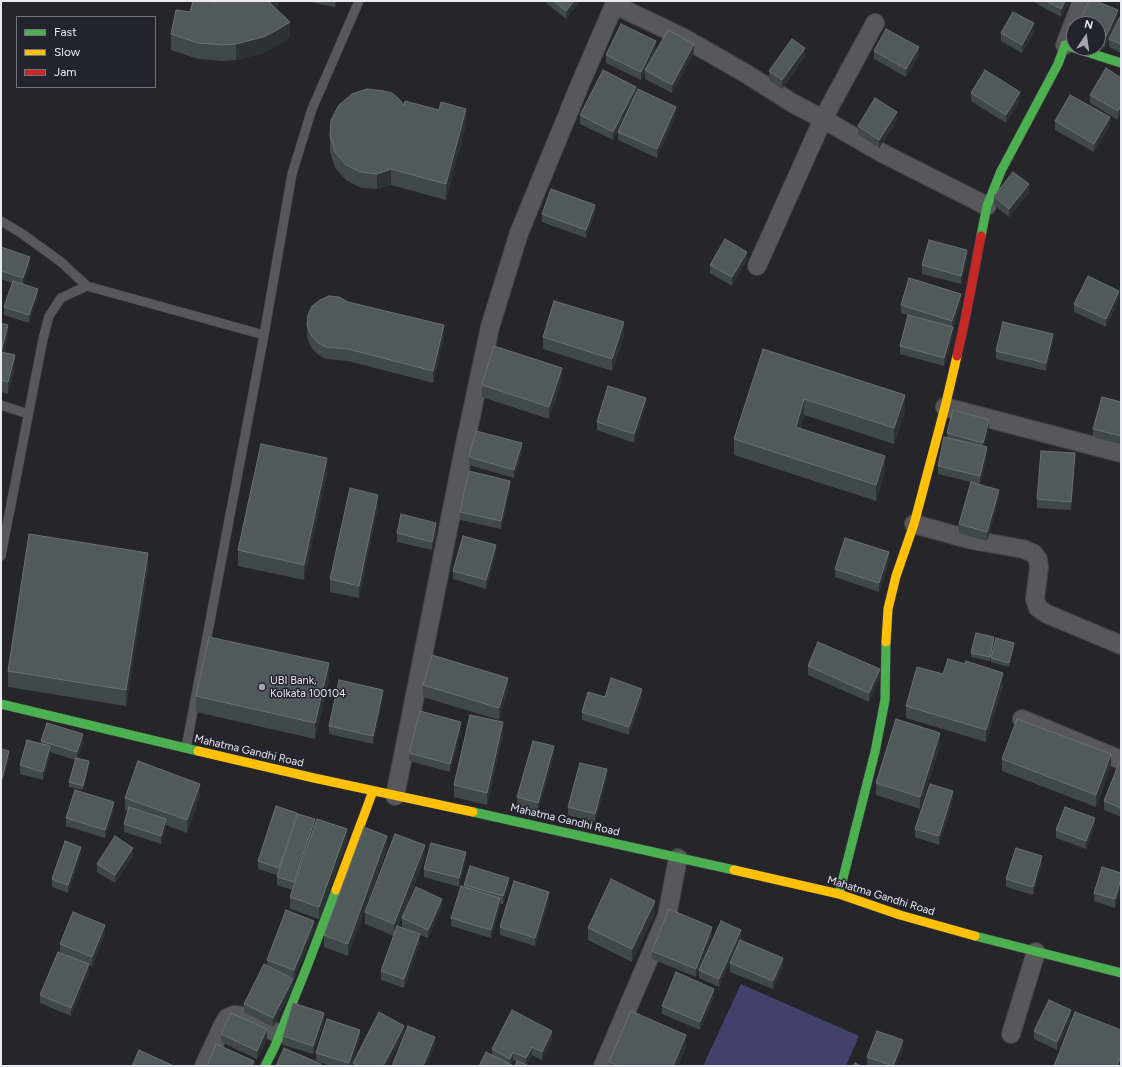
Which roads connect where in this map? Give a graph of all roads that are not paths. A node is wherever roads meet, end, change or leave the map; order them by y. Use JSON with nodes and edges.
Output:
{"nodes":[{"id":1,"x":358,"y":1,"type":"edge"},
{"id":2,"x":1082,"y":1,"type":"edge"},
{"id":3,"x":616,"y":3,"type":"edge"},
{"id":4,"x":875,"y":23,"type":"dead end"},
{"id":5,"x":1065,"y":45,"type":"junction"},
{"id":6,"x":1121,"y":63,"type":"edge"},
{"id":7,"x":823,"y":119,"type":"junction"},
{"id":8,"x":987,"y":206,"type":"junction"},
{"id":9,"x":1,"y":221,"type":"edge"},
{"id":10,"x":757,"y":266,"type":"dead end"},
{"id":11,"x":87,"y":286,"type":"junction"},
{"id":12,"x":264,"y":335,"type":"junction"},
{"id":13,"x":1,"y":405,"type":"edge"},
{"id":14,"x":945,"y":407,"type":"junction"},
{"id":15,"x":28,"y":414,"type":"junction"},
{"id":16,"x":1121,"y":453,"type":"edge"},
{"id":17,"x":914,"y":524,"type":"junction"},
{"id":18,"x":1,"y":556,"type":"edge"},
{"id":19,"x":1121,"y":645,"type":"edge"},
{"id":20,"x":1,"y":704,"type":"edge"},
{"id":21,"x":1022,"y":719,"type":"edge"},
{"id":22,"x":186,"y":748,"type":"junction"},
{"id":23,"x":1121,"y":760,"type":"edge"},
{"id":24,"x":372,"y":791,"type":"junction"},
{"id":25,"x":395,"y":796,"type":"junction"},
{"id":26,"x":678,"y":858,"type":"junction"},
{"id":27,"x":839,"y":894,"type":"junction"},
{"id":28,"x":1036,"y":952,"type":"junction"},
{"id":29,"x":1121,"y":973,"type":"edge"},
{"id":30,"x":1011,"y":1034,"type":"dead end"},
{"id":31,"x":281,"y":1044,"type":"junction"},
{"id":32,"x":204,"y":1066,"type":"edge"},
{"id":33,"x":265,"y":1066,"type":"edge"},
{"id":34,"x":603,"y":1066,"type":"edge"}],
"edges":[{"from":1,"to":12,"type":"lane"},
{"from":2,"to":5,"type":"street"},
{"from":3,"to":7,"type":"street"},
{"from":3,"to":25,"type":"street"},
{"from":4,"to":7,"type":"street"},
{"from":5,"to":6,"type":"street"},
{"from":5,"to":8,"type":"street"},
{"from":7,"to":8,"type":"street"},
{"from":7,"to":10,"type":"street"},
{"from":8,"to":14,"type":"street"},
{"from":9,"to":11,"type":"lane"},
{"from":11,"to":12,"type":"lane"},
{"from":11,"to":15,"type":"lane"},
{"from":12,"to":22,"type":"lane"},
{"from":13,"to":15,"type":"lane"},
{"from":14,"to":16,"type":"street"},
{"from":14,"to":17,"type":"street"},
{"from":15,"to":18,"type":"lane"},
{"from":17,"to":19,"type":"street"},
{"from":17,"to":27,"type":"street"},
{"from":20,"to":22,"type":"street","name":"Mahatma Gandhi Road"},
{"from":21,"to":23,"type":"street"},
{"from":22,"to":24,"type":"street","name":"Mahatma Gandhi Road"},
{"from":24,"to":25,"type":"street","name":"Mahatma Gandhi Road"},
{"from":24,"to":31,"type":"street"},
{"from":25,"to":26,"type":"street","name":"Mahatma Gandhi Road"},
{"from":26,"to":27,"type":"street","name":"Mahatma Gandhi Road"},
{"from":26,"to":34,"type":"street"},
{"from":27,"to":28,"type":"street","name":"Mahatma Gandhi Road"},
{"from":28,"to":29,"type":"street","name":"Mahatma Gandhi Road"},
{"from":28,"to":30,"type":"street"},
{"from":31,"to":32,"type":"street"},
{"from":31,"to":33,"type":"street"}]}
